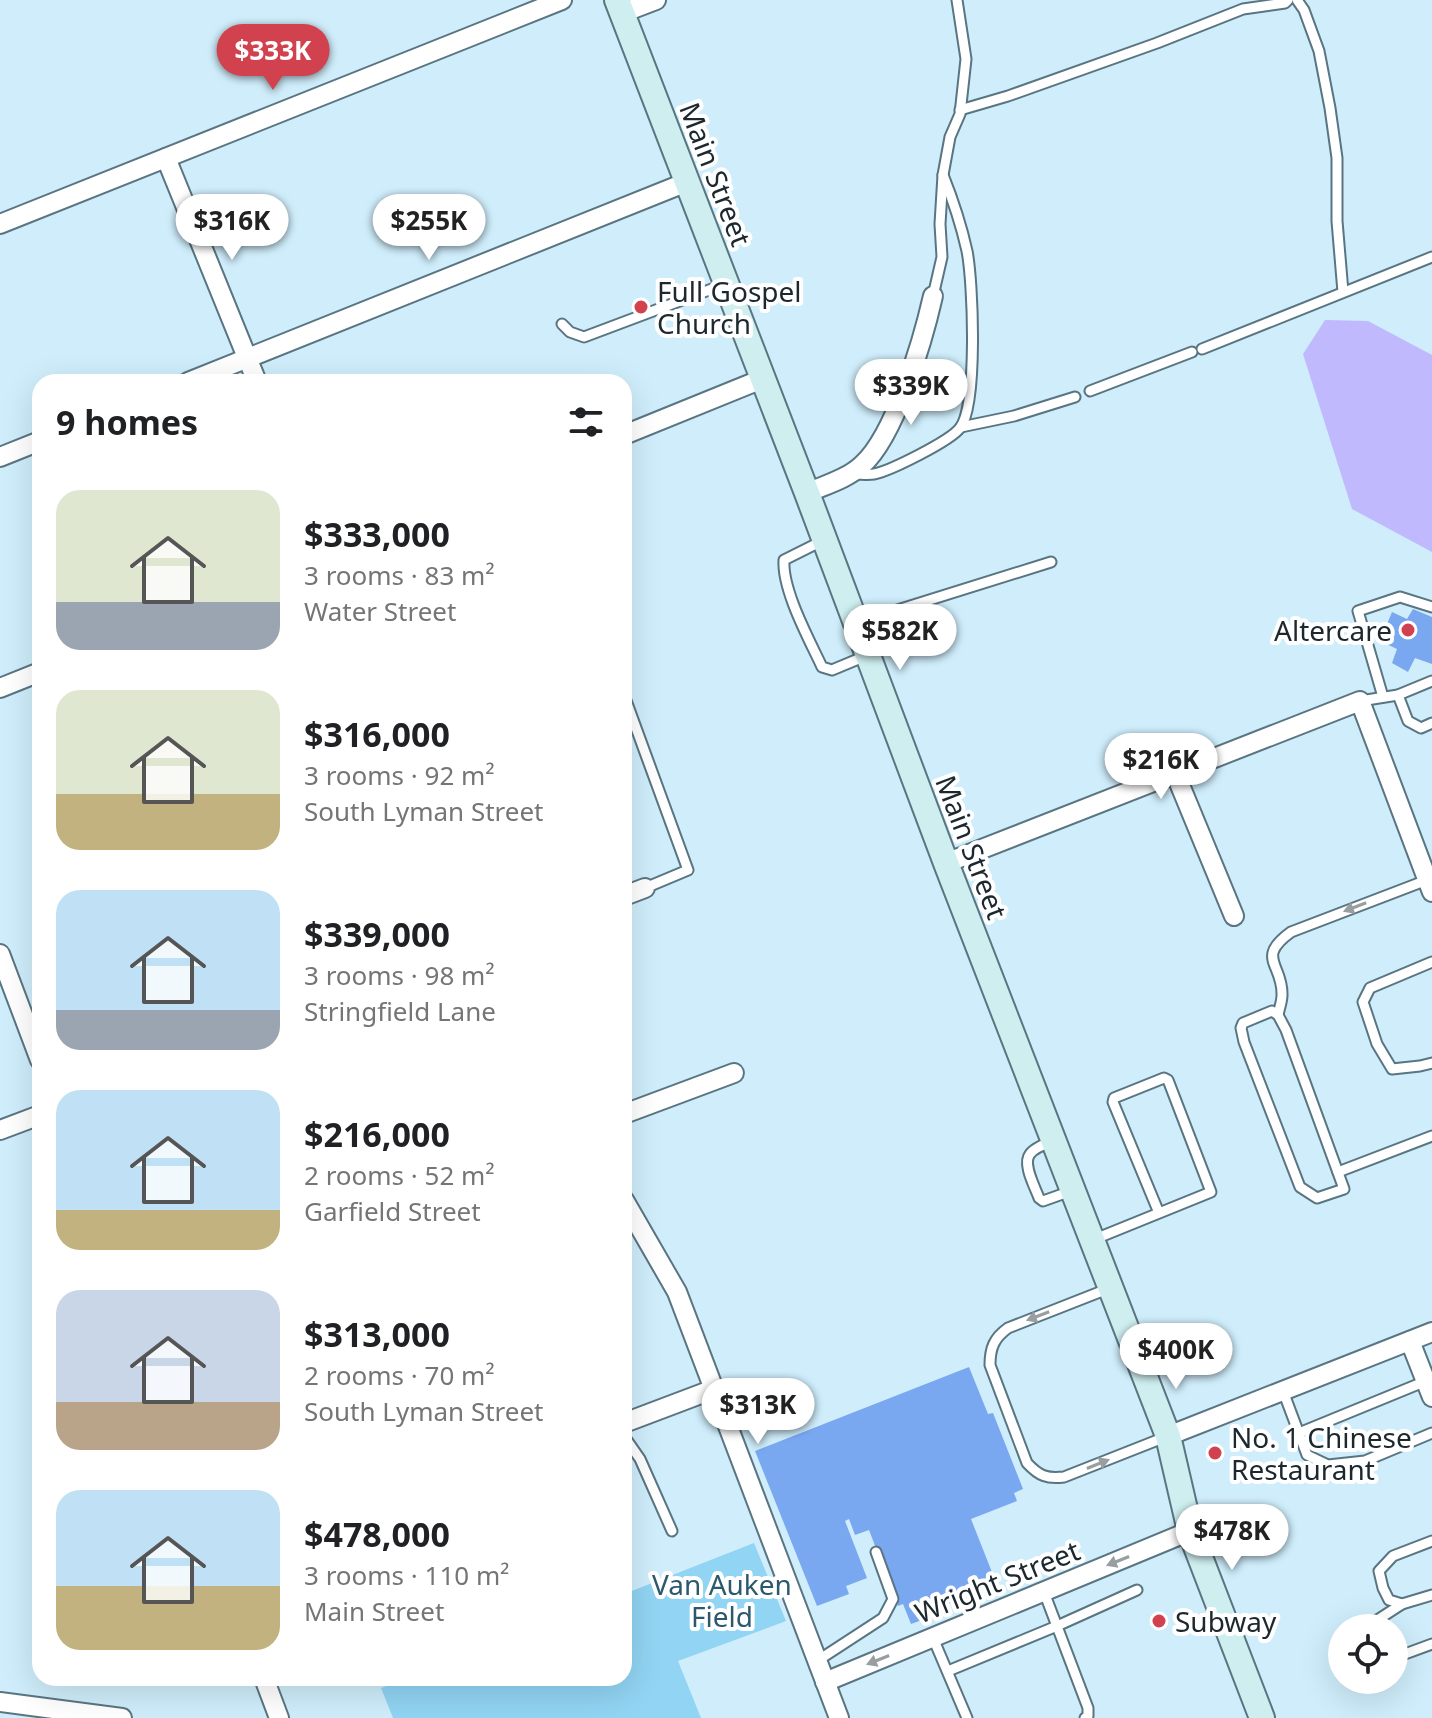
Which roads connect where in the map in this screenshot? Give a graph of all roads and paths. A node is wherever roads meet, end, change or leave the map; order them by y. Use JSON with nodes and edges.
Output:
{"nodes":[{"id":1,"x":562,"y":0,"type":"edge"},
{"id":2,"x":656,"y":0,"type":"edge"},
{"id":3,"x":957,"y":0,"type":"edge"},
{"id":4,"x":1288,"y":0,"type":"edge"},
{"id":5,"x":1297,"y":0,"type":"edge"},
{"id":6,"x":620,"y":6,"type":"edge"},
{"id":7,"x":960,"y":110,"type":"junction"},
{"id":8,"x":166,"y":158,"type":"junction"},
{"id":9,"x":943,"y":175,"type":"junction"},
{"id":10,"x":687,"y":182,"type":"junction"},
{"id":11,"x":0,"y":224,"type":"edge"},
{"id":12,"x":1432,"y":257,"type":"edge"},
{"id":13,"x":725,"y":284,"type":"junction"},
{"id":14,"x":1343,"y":292,"type":"junction"},
{"id":15,"x":933,"y":296,"type":"joint"},
{"id":16,"x":562,"y":324,"type":"dead end"},
{"id":17,"x":248,"y":358,"type":"junction"},
{"id":18,"x":208,"y":374,"type":"edge"},
{"id":19,"x":254,"y":374,"type":"edge"},
{"id":20,"x":762,"y":379,"type":"junction"},
{"id":21,"x":1090,"y":391,"type":"dead end"},
{"id":22,"x":1075,"y":397,"type":"dead end"},
{"id":23,"x":961,"y":427,"type":"junction"},
{"id":24,"x":632,"y":432,"type":"edge"},
{"id":25,"x":32,"y":444,"type":"edge"},
{"id":26,"x":0,"y":457,"type":"edge"},
{"id":27,"x":850,"y":474,"type":"junction"},
{"id":28,"x":807,"y":493,"type":"junction"},
{"id":29,"x":824,"y":540,"type":"junction"},
{"id":30,"x":1051,"y":562,"type":"dead end"},
{"id":31,"x":1432,"y":607,"type":"edge"},
{"id":32,"x":856,"y":623,"type":"junction"},
{"id":33,"x":868,"y":655,"type":"junction"},
{"id":34,"x":32,"y":675,"type":"edge"},
{"id":35,"x":1432,"y":681,"type":"edge"},
{"id":36,"x":0,"y":688,"type":"edge"},
{"id":37,"x":1398,"y":695,"type":"junction"},
{"id":38,"x":1383,"y":697,"type":"junction"},
{"id":39,"x":1360,"y":701,"type":"junction"},
{"id":40,"x":632,"y":717,"type":"edge"},
{"id":41,"x":1432,"y":723,"type":"edge"},
{"id":42,"x":1175,"y":773,"type":"junction"},
{"id":43,"x":946,"y":863,"type":"junction"},
{"id":44,"x":1430,"y":886,"type":"edge"},
{"id":45,"x":645,"y":888,"type":"joint"},
{"id":46,"x":632,"y":893,"type":"edge"},
{"id":47,"x":1234,"y":916,"type":"dead end"},
{"id":48,"x":0,"y":954,"type":"edge"},
{"id":49,"x":1432,"y":962,"type":"edge"},
{"id":50,"x":1278,"y":1015,"type":"junction"},
{"id":51,"x":32,"y":1039,"type":"edge"},
{"id":52,"x":1432,"y":1063,"type":"edge"},
{"id":53,"x":734,"y":1073,"type":"dead end"},
{"id":54,"x":632,"y":1111,"type":"edge"},
{"id":55,"x":32,"y":1118,"type":"edge"},
{"id":56,"x":0,"y":1130,"type":"edge"},
{"id":57,"x":1432,"y":1136,"type":"edge"},
{"id":58,"x":1054,"y":1141,"type":"junction"},
{"id":59,"x":1338,"y":1172,"type":"junction"},
{"id":60,"x":1073,"y":1190,"type":"junction"},
{"id":61,"x":1159,"y":1213,"type":"junction"},
{"id":62,"x":632,"y":1214,"type":"edge"},
{"id":63,"x":1092,"y":1240,"type":"junction"},
{"id":64,"x":1110,"y":1288,"type":"junction"},
{"id":65,"x":1432,"y":1332,"type":"edge"},
{"id":66,"x":1410,"y":1341,"type":"junction"},
{"id":67,"x":714,"y":1389,"type":"junction"},
{"id":68,"x":1429,"y":1389,"type":"edge"},
{"id":69,"x":1283,"y":1391,"type":"junction"},
{"id":70,"x":632,"y":1420,"type":"edge"},
{"id":71,"x":1299,"y":1433,"type":"junction"},
{"id":72,"x":1432,"y":1433,"type":"edge"},
{"id":73,"x":1168,"y":1436,"type":"junction"},
{"id":74,"x":632,"y":1448,"type":"edge"},
{"id":75,"x":672,"y":1531,"type":"dead end"},
{"id":76,"x":1190,"y":1531,"type":"junction"},
{"id":77,"x":1432,"y":1541,"type":"edge"},
{"id":78,"x":876,"y":1552,"type":"dead end"},
{"id":79,"x":1137,"y":1590,"type":"dead end"},
{"id":80,"x":1044,"y":1592,"type":"junction"},
{"id":81,"x":1432,"y":1595,"type":"edge"},
{"id":82,"x":1402,"y":1604,"type":"junction"},
{"id":83,"x":1387,"y":1614,"type":"edge"},
{"id":84,"x":1057,"y":1626,"type":"junction"},
{"id":85,"x":933,"y":1638,"type":"junction"},
{"id":86,"x":1432,"y":1644,"type":"edge"},
{"id":87,"x":1408,"y":1653,"type":"edge"},
{"id":88,"x":817,"y":1661,"type":"junction"},
{"id":89,"x":948,"y":1671,"type":"junction"},
{"id":90,"x":825,"y":1682,"type":"junction"},
{"id":91,"x":267,"y":1686,"type":"edge"},
{"id":92,"x":3,"y":1704,"type":"edge"},
{"id":93,"x":122,"y":1718,"type":"edge"},
{"id":94,"x":279,"y":1718,"type":"edge"},
{"id":95,"x":839,"y":1718,"type":"edge"},
{"id":96,"x":967,"y":1718,"type":"edge"},
{"id":97,"x":1085,"y":1718,"type":"edge"},
{"id":98,"x":1262,"y":1718,"type":"edge"}],
"edges":[{"from":1,"to":8,"type":"street"},
{"from":2,"to":6,"type":"street"},
{"from":3,"to":7,"type":"lane"},
{"from":4,"to":7,"type":"lane"},
{"from":5,"to":14,"type":"lane"},
{"from":6,"to":10,"type":"main road","name":"Main Street"},
{"from":7,"to":9,"type":"lane"},
{"from":8,"to":11,"type":"street"},
{"from":8,"to":17,"type":"street"},
{"from":9,"to":15,"type":"lane"},
{"from":9,"to":23,"type":"lane"},
{"from":10,"to":13,"type":"main road","name":"Main Street"},
{"from":10,"to":17,"type":"street"},
{"from":12,"to":14,"type":"lane"},
{"from":13,"to":16,"type":"lane"},
{"from":13,"to":20,"type":"main road","name":"Main Street"},
{"from":14,"to":21,"type":"lane"},
{"from":15,"to":27,"type":"street"},
{"from":17,"to":18,"type":"street"},
{"from":17,"to":19,"type":"street"},
{"from":20,"to":24,"type":"street"},
{"from":20,"to":28,"type":"main road","name":"Main Street"},
{"from":22,"to":23,"type":"lane"},
{"from":23,"to":27,"type":"lane"},
{"from":25,"to":26,"type":"street"},
{"from":27,"to":28,"type":"street"},
{"from":28,"to":29,"type":"main road","name":"Main Street"},
{"from":29,"to":32,"type":"main road","name":"Main Street"},
{"from":29,"to":33,"type":"lane"},
{"from":30,"to":32,"type":"lane"},
{"from":31,"to":38,"type":"lane"},
{"from":32,"to":33,"type":"main road","name":"Main Street"},
{"from":33,"to":43,"type":"main road","name":"Main Street"},
{"from":34,"to":36,"type":"street"},
{"from":35,"to":37,"type":"lane"},
{"from":37,"to":38,"type":"lane"},
{"from":37,"to":41,"type":"lane"},
{"from":38,"to":39,"type":"lane"},
{"from":39,"to":42,"type":"street"},
{"from":39,"to":44,"type":"street"},
{"from":40,"to":45,"type":"lane"},
{"from":42,"to":43,"type":"street"},
{"from":42,"to":47,"type":"street"},
{"from":43,"to":58,"type":"main road","name":"Main Street"},
{"from":44,"to":50,"type":"lane","one_way":true},
{"from":45,"to":46,"type":"street"},
{"from":48,"to":51,"type":"street"},
{"from":49,"to":52,"type":"lane"},
{"from":50,"to":59,"type":"lane"},
{"from":50,"to":59,"type":"lane"},
{"from":53,"to":54,"type":"street"},
{"from":55,"to":56,"type":"street"},
{"from":57,"to":59,"type":"lane"},
{"from":58,"to":60,"type":"main road","name":"Main Street"},
{"from":58,"to":60,"type":"lane"},
{"from":60,"to":63,"type":"main road","name":"Main Street"},
{"from":61,"to":61,"type":"lane"},
{"from":61,"to":63,"type":"lane"},
{"from":62,"to":67,"type":"street"},
{"from":63,"to":64,"type":"main road","name":"Main Street"},
{"from":64,"to":73,"type":"main road","name":"Main Street"},
{"from":64,"to":73,"type":"lane","one_way":true},
{"from":65,"to":66,"type":"street"},
{"from":66,"to":68,"type":"street"},
{"from":66,"to":69,"type":"street"},
{"from":67,"to":70,"type":"street"},
{"from":67,"to":88,"type":"street"},
{"from":68,"to":71,"type":"lane"},
{"from":69,"to":71,"type":"lane"},
{"from":69,"to":73,"type":"street"},
{"from":71,"to":72,"type":"lane"},
{"from":73,"to":76,"type":"main road","name":"Main Street"},
{"from":74,"to":75,"type":"lane"},
{"from":76,"to":80,"type":"street","name":"Wright Street","one_way":true},
{"from":76,"to":98,"type":"main road","name":"Main Street"},
{"from":77,"to":82,"type":"lane"},
{"from":78,"to":88,"type":"lane"},
{"from":79,"to":84,"type":"lane"},
{"from":80,"to":84,"type":"lane"},
{"from":80,"to":85,"type":"street","name":"Wright Street"},
{"from":81,"to":82,"type":"lane"},
{"from":82,"to":83,"type":"lane"},
{"from":84,"to":89,"type":"lane"},
{"from":84,"to":97,"type":"lane"},
{"from":85,"to":89,"type":"lane"},
{"from":85,"to":90,"type":"street","name":"Wright Street","one_way":true},
{"from":86,"to":87,"type":"lane"},
{"from":88,"to":90,"type":"street"},
{"from":89,"to":96,"type":"lane"},
{"from":90,"to":95,"type":"street"},
{"from":91,"to":94,"type":"street"},
{"from":92,"to":93,"type":"street"}]}
